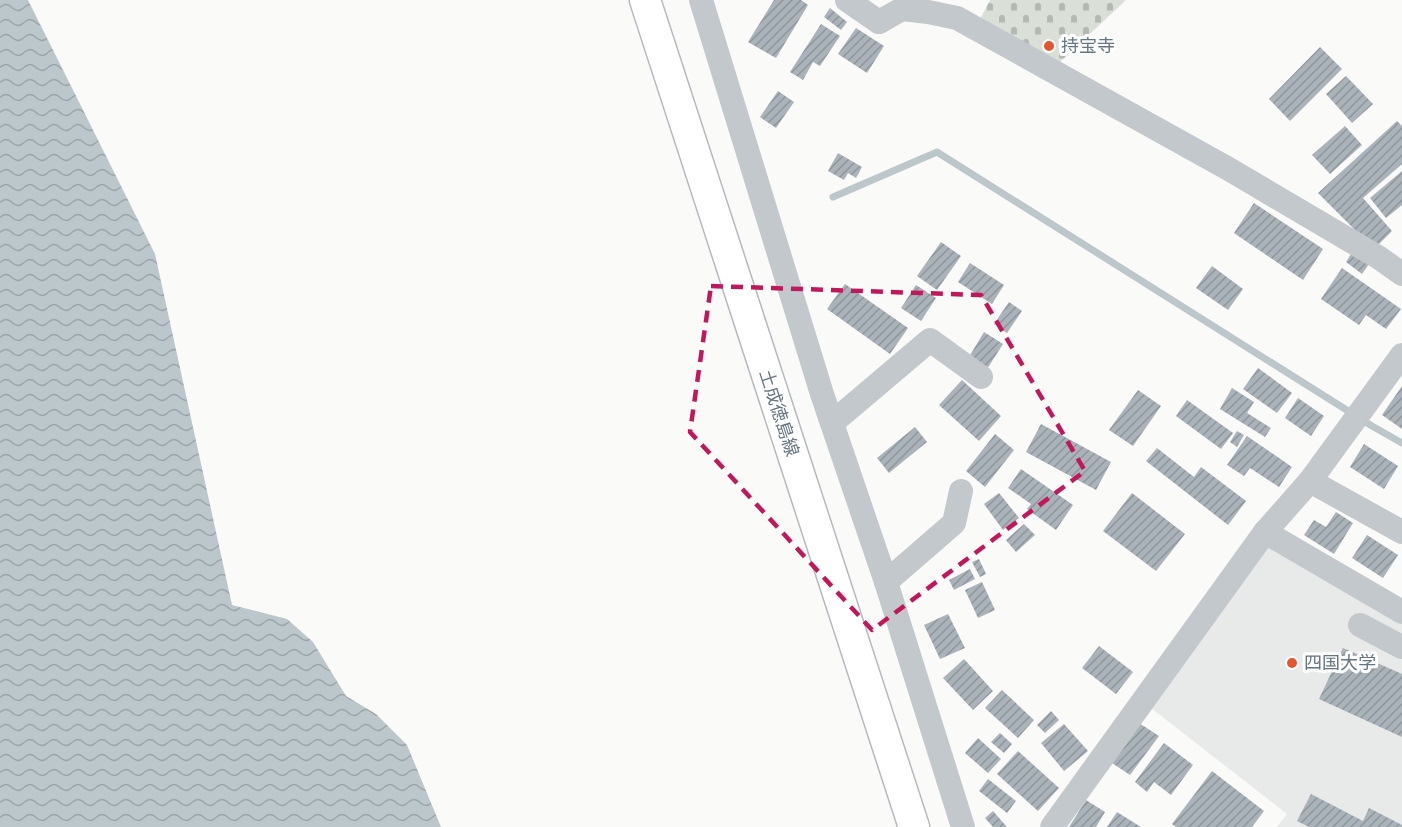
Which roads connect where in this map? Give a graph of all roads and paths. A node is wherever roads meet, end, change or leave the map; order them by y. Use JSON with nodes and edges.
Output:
{"nodes":[{"id":1,"x":645,"y":0,"type":"edge"},
{"id":2,"x":701,"y":0,"type":"edge"},
{"id":3,"x":847,"y":0,"type":"edge"},
{"id":4,"x":896,"y":0,"type":"edge"},
{"id":5,"x":879,"y":22,"type":"junction"},
{"id":6,"x":1402,"y":274,"type":"edge"},
{"id":7,"x":1402,"y":355,"type":"edge"},
{"id":8,"x":981,"y":377,"type":"dead end"},
{"id":9,"x":832,"y":423,"type":"junction"},
{"id":10,"x":1310,"y":481,"type":"junction"},
{"id":11,"x":961,"y":491,"type":"dead end"},
{"id":12,"x":1265,"y":532,"type":"junction"},
{"id":13,"x":1402,"y":532,"type":"edge"},
{"id":14,"x":886,"y":582,"type":"junction"},
{"id":15,"x":1402,"y":612,"type":"edge"},
{"id":16,"x":1360,"y":625,"type":"dead end"},
{"id":17,"x":1402,"y":647,"type":"edge"},
{"id":18,"x":914,"y":827,"type":"edge"},
{"id":19,"x":963,"y":827,"type":"edge"},
{"id":20,"x":1052,"y":827,"type":"edge"}],
"edges":[{"from":1,"to":18,"type":"main road","name":"土成徳島線"},
{"from":2,"to":9,"type":"street"},
{"from":3,"to":5,"type":"street"},
{"from":4,"to":5,"type":"street"},
{"from":5,"to":6,"type":"street"},
{"from":7,"to":10,"type":"street"},
{"from":8,"to":9,"type":"street"},
{"from":9,"to":14,"type":"street"},
{"from":10,"to":12,"type":"street"},
{"from":10,"to":13,"type":"street"},
{"from":11,"to":14,"type":"street"},
{"from":12,"to":15,"type":"street"},
{"from":12,"to":20,"type":"street"},
{"from":14,"to":19,"type":"street"},
{"from":16,"to":17,"type":"street"}]}
